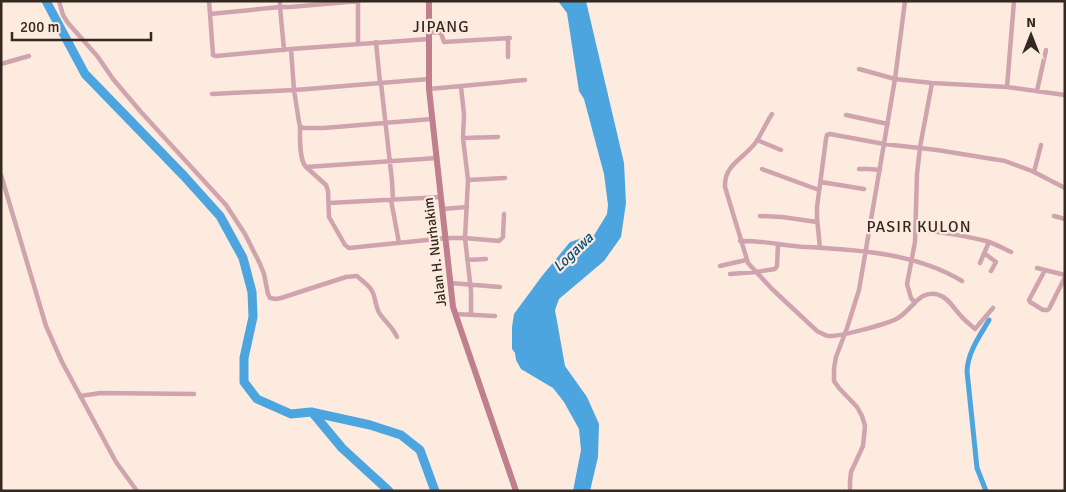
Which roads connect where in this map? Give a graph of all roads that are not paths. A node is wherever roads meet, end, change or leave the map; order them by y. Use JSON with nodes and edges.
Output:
{"nodes":[{"id":1,"x":59,"y":1,"type":"edge"},
{"id":2,"x":209,"y":1,"type":"edge"},
{"id":3,"x":359,"y":1,"type":"edge"},
{"id":4,"x":429,"y":1,"type":"edge"},
{"id":5,"x":906,"y":1,"type":"edge"},
{"id":6,"x":1014,"y":1,"type":"edge"},
{"id":7,"x":280,"y":4,"type":"edge"},
{"id":8,"x":210,"y":14,"type":"junction"},
{"id":9,"x":429,"y":24,"type":"junction"},
{"id":10,"x":450,"y":24,"type":"dead end"},
{"id":11,"x":429,"y":36,"type":"junction"},
{"id":12,"x":376,"y":42,"type":"junction"},
{"id":13,"x":358,"y":44,"type":"junction"},
{"id":14,"x":291,"y":49,"type":"junction"},
{"id":15,"x":284,"y":50,"type":"junction"},
{"id":16,"x":1046,"y":50,"type":"dead end"},
{"id":17,"x":29,"y":56,"type":"dead end"},
{"id":18,"x":508,"y":57,"type":"dead end"},
{"id":19,"x":1,"y":64,"type":"edge"},
{"id":20,"x":859,"y":69,"type":"dead end"},
{"id":21,"x":429,"y":79,"type":"junction"},
{"id":22,"x":895,"y":79,"type":"junction"},
{"id":23,"x":525,"y":80,"type":"dead end"},
{"id":24,"x":380,"y":83,"type":"junction"},
{"id":25,"x":932,"y":83,"type":"junction"},
{"id":26,"x":461,"y":86,"type":"junction"},
{"id":27,"x":1007,"y":87,"type":"junction"},
{"id":28,"x":429,"y":89,"type":"junction"},
{"id":29,"x":294,"y":90,"type":"junction"},
{"id":30,"x":1037,"y":91,"type":"junction"},
{"id":31,"x":212,"y":94,"type":"dead end"},
{"id":32,"x":1065,"y":95,"type":"edge"},
{"id":33,"x":772,"y":114,"type":"dead end"},
{"id":34,"x":846,"y":115,"type":"dead end"},
{"id":35,"x":432,"y":120,"type":"junction"},
{"id":36,"x":385,"y":123,"type":"junction"},
{"id":37,"x":888,"y":124,"type":"junction"},
{"id":38,"x":300,"y":126,"type":"junction"},
{"id":39,"x":498,"y":137,"type":"dead end"},
{"id":40,"x":463,"y":138,"type":"junction"},
{"id":41,"x":759,"y":141,"type":"junction"},
{"id":42,"x":884,"y":144,"type":"junction"},
{"id":43,"x":1040,"y":145,"type":"dead end"},
{"id":44,"x":920,"y":148,"type":"junction"},
{"id":45,"x":781,"y":150,"type":"dead end"},
{"id":46,"x":437,"y":158,"type":"junction"},
{"id":47,"x":389,"y":161,"type":"junction"},
{"id":48,"x":306,"y":167,"type":"junction"},
{"id":49,"x":762,"y":169,"type":"dead end"},
{"id":50,"x":859,"y":169,"type":"dead end"},
{"id":51,"x":880,"y":170,"type":"junction"},
{"id":52,"x":1034,"y":172,"type":"junction"},
{"id":53,"x":1,"y":175,"type":"edge"},
{"id":54,"x":505,"y":178,"type":"dead end"},
{"id":55,"x":468,"y":180,"type":"junction"},
{"id":56,"x":821,"y":182,"type":"junction"},
{"id":57,"x":864,"y":188,"type":"dead end"},
{"id":58,"x":1065,"y":188,"type":"edge"},
{"id":59,"x":819,"y":190,"type":"junction"},
{"id":60,"x":441,"y":197,"type":"junction"},
{"id":61,"x":392,"y":200,"type":"junction"},
{"id":62,"x":329,"y":203,"type":"junction"},
{"id":63,"x":467,"y":207,"type":"junction"},
{"id":64,"x":442,"y":209,"type":"junction"},
{"id":65,"x":504,"y":214,"type":"dead end"},
{"id":66,"x":760,"y":216,"type":"dead end"},
{"id":67,"x":1054,"y":216,"type":"dead end"},
{"id":68,"x":1065,"y":219,"type":"edge"},
{"id":69,"x":818,"y":222,"type":"junction"},
{"id":70,"x":916,"y":229,"type":"junction"},
{"id":71,"x":446,"y":238,"type":"junction"},
{"id":72,"x":465,"y":238,"type":"junction"},
{"id":73,"x":742,"y":241,"type":"junction"},
{"id":74,"x":989,"y":242,"type":"junction"},
{"id":75,"x":398,"y":243,"type":"junction"},
{"id":76,"x":778,"y":244,"type":"junction"},
{"id":77,"x":820,"y":248,"type":"junction"},
{"id":78,"x":866,"y":251,"type":"junction"},
{"id":79,"x":1011,"y":252,"type":"dead end"},
{"id":80,"x":984,"y":254,"type":"junction"},
{"id":81,"x":486,"y":259,"type":"dead end"},
{"id":82,"x":467,"y":260,"type":"junction"},
{"id":83,"x":746,"y":260,"type":"junction"},
{"id":84,"x":912,"y":261,"type":"junction"},
{"id":85,"x":980,"y":263,"type":"dead end"},
{"id":86,"x":720,"y":266,"type":"dead end"},
{"id":87,"x":1037,"y":268,"type":"dead end"},
{"id":88,"x":1046,"y":270,"type":"junction"},
{"id":89,"x":991,"y":271,"type":"dead end"},
{"id":90,"x":758,"y":272,"type":"junction"},
{"id":91,"x":730,"y":274,"type":"dead end"},
{"id":92,"x":1065,"y":276,"type":"edge"},
{"id":93,"x":962,"y":281,"type":"dead end"},
{"id":94,"x":450,"y":283,"type":"junction"},
{"id":95,"x":470,"y":284,"type":"junction"},
{"id":96,"x":500,"y":286,"type":"dead end"},
{"id":97,"x":913,"y":301,"type":"junction"},
{"id":98,"x":993,"y":308,"type":"dead end"},
{"id":99,"x":455,"y":314,"type":"junction"},
{"id":100,"x":471,"y":315,"type":"junction"},
{"id":101,"x":495,"y":316,"type":"dead end"},
{"id":102,"x":846,"y":331,"type":"junction"},
{"id":103,"x":397,"y":337,"type":"dead end"},
{"id":104,"x":194,"y":394,"type":"dead end"},
{"id":105,"x":80,"y":396,"type":"junction"},
{"id":106,"x":137,"y":491,"type":"edge"},
{"id":107,"x":516,"y":491,"type":"edge"},
{"id":108,"x":850,"y":491,"type":"edge"}],
"edges":[{"from":1,"to":103,"type":"street"},
{"from":2,"to":8,"type":"street"},
{"from":3,"to":7,"type":"street"},
{"from":3,"to":13,"type":"street"},
{"from":4,"to":9,"type":"main road","name":"Jalan H. Nurhakim"},
{"from":5,"to":22,"type":"street"},
{"from":6,"to":27,"type":"street"},
{"from":7,"to":8,"type":"street"},
{"from":7,"to":15,"type":"street"},
{"from":8,"to":15,"type":"street"},
{"from":9,"to":10,"type":"street"},
{"from":9,"to":11,"type":"main road","name":"Jalan H. Nurhakim"},
{"from":11,"to":12,"type":"street"},
{"from":11,"to":18,"type":"street"},
{"from":11,"to":21,"type":"main road","name":"Jalan H. Nurhakim"},
{"from":12,"to":13,"type":"street"},
{"from":12,"to":24,"type":"street"},
{"from":13,"to":14,"type":"street"},
{"from":14,"to":15,"type":"street"},
{"from":14,"to":29,"type":"street"},
{"from":16,"to":30,"type":"street"},
{"from":17,"to":19,"type":"street"},
{"from":20,"to":22,"type":"street"},
{"from":21,"to":24,"type":"street"},
{"from":21,"to":28,"type":"main road","name":"Jalan H. Nurhakim"},
{"from":22,"to":25,"type":"street"},
{"from":22,"to":37,"type":"street"},
{"from":23,"to":26,"type":"street"},
{"from":24,"to":29,"type":"street"},
{"from":24,"to":36,"type":"street"},
{"from":25,"to":27,"type":"street"},
{"from":25,"to":44,"type":"street"},
{"from":26,"to":28,"type":"street"},
{"from":26,"to":40,"type":"street"},
{"from":27,"to":30,"type":"street"},
{"from":28,"to":35,"type":"main road","name":"Jalan H. Nurhakim"},
{"from":29,"to":31,"type":"street"},
{"from":29,"to":38,"type":"street"},
{"from":30,"to":32,"type":"street"},
{"from":33,"to":41,"type":"street"},
{"from":34,"to":37,"type":"street"},
{"from":35,"to":36,"type":"street"},
{"from":35,"to":46,"type":"main road","name":"Jalan H. Nurhakim"},
{"from":36,"to":38,"type":"street"},
{"from":36,"to":47,"type":"street"},
{"from":37,"to":42,"type":"street"},
{"from":38,"to":48,"type":"street"},
{"from":39,"to":40,"type":"street"},
{"from":40,"to":55,"type":"street"},
{"from":41,"to":45,"type":"street"},
{"from":41,"to":73,"type":"street"},
{"from":42,"to":44,"type":"street"},
{"from":42,"to":51,"type":"street"},
{"from":42,"to":56,"type":"street"},
{"from":43,"to":52,"type":"street"},
{"from":44,"to":52,"type":"street"},
{"from":44,"to":70,"type":"street"},
{"from":46,"to":47,"type":"street"},
{"from":46,"to":60,"type":"main road","name":"Jalan H. Nurhakim"},
{"from":47,"to":48,"type":"street"},
{"from":47,"to":61,"type":"street"},
{"from":48,"to":62,"type":"street"},
{"from":49,"to":59,"type":"street"},
{"from":50,"to":51,"type":"street"},
{"from":51,"to":78,"type":"street"},
{"from":52,"to":58,"type":"street"},
{"from":53,"to":105,"type":"street"},
{"from":54,"to":55,"type":"street"},
{"from":55,"to":63,"type":"street"},
{"from":56,"to":57,"type":"street"},
{"from":56,"to":59,"type":"street"},
{"from":59,"to":69,"type":"street"},
{"from":60,"to":61,"type":"street"},
{"from":60,"to":64,"type":"main road","name":"Jalan H. Nurhakim"},
{"from":61,"to":62,"type":"street"},
{"from":61,"to":75,"type":"street"},
{"from":62,"to":75,"type":"street"},
{"from":63,"to":64,"type":"street"},
{"from":63,"to":72,"type":"street"},
{"from":64,"to":71,"type":"main road","name":"Jalan H. Nurhakim"},
{"from":65,"to":72,"type":"street"},
{"from":66,"to":69,"type":"street"},
{"from":67,"to":68,"type":"street"},
{"from":69,"to":77,"type":"street"},
{"from":70,"to":74,"type":"street"},
{"from":70,"to":84,"type":"street"},
{"from":71,"to":72,"type":"street"},
{"from":71,"to":75,"type":"street"},
{"from":71,"to":94,"type":"main road","name":"Jalan H. Nurhakim"},
{"from":72,"to":82,"type":"street"},
{"from":73,"to":76,"type":"street"},
{"from":73,"to":83,"type":"street"},
{"from":74,"to":79,"type":"street"},
{"from":74,"to":80,"type":"street"},
{"from":76,"to":77,"type":"street"},
{"from":76,"to":90,"type":"street"},
{"from":77,"to":78,"type":"street"},
{"from":78,"to":84,"type":"street"},
{"from":78,"to":102,"type":"street"},
{"from":80,"to":85,"type":"street"},
{"from":80,"to":89,"type":"street"},
{"from":81,"to":82,"type":"street"},
{"from":82,"to":95,"type":"street"},
{"from":83,"to":86,"type":"street"},
{"from":83,"to":90,"type":"street"},
{"from":84,"to":93,"type":"street"},
{"from":84,"to":97,"type":"street"},
{"from":87,"to":88,"type":"street"},
{"from":88,"to":92,"type":"street"},
{"from":88,"to":92,"type":"street"},
{"from":90,"to":91,"type":"street"},
{"from":90,"to":102,"type":"street"},
{"from":94,"to":95,"type":"street"},
{"from":94,"to":99,"type":"main road","name":"Jalan H. Nurhakim"},
{"from":95,"to":96,"type":"street"},
{"from":95,"to":100,"type":"street"},
{"from":97,"to":98,"type":"street"},
{"from":97,"to":102,"type":"street"},
{"from":99,"to":100,"type":"street"},
{"from":99,"to":107,"type":"main road","name":"Jalan H. Nurhakim"},
{"from":100,"to":101,"type":"street"},
{"from":102,"to":108,"type":"street"},
{"from":104,"to":105,"type":"street"},
{"from":105,"to":106,"type":"street"}]}
